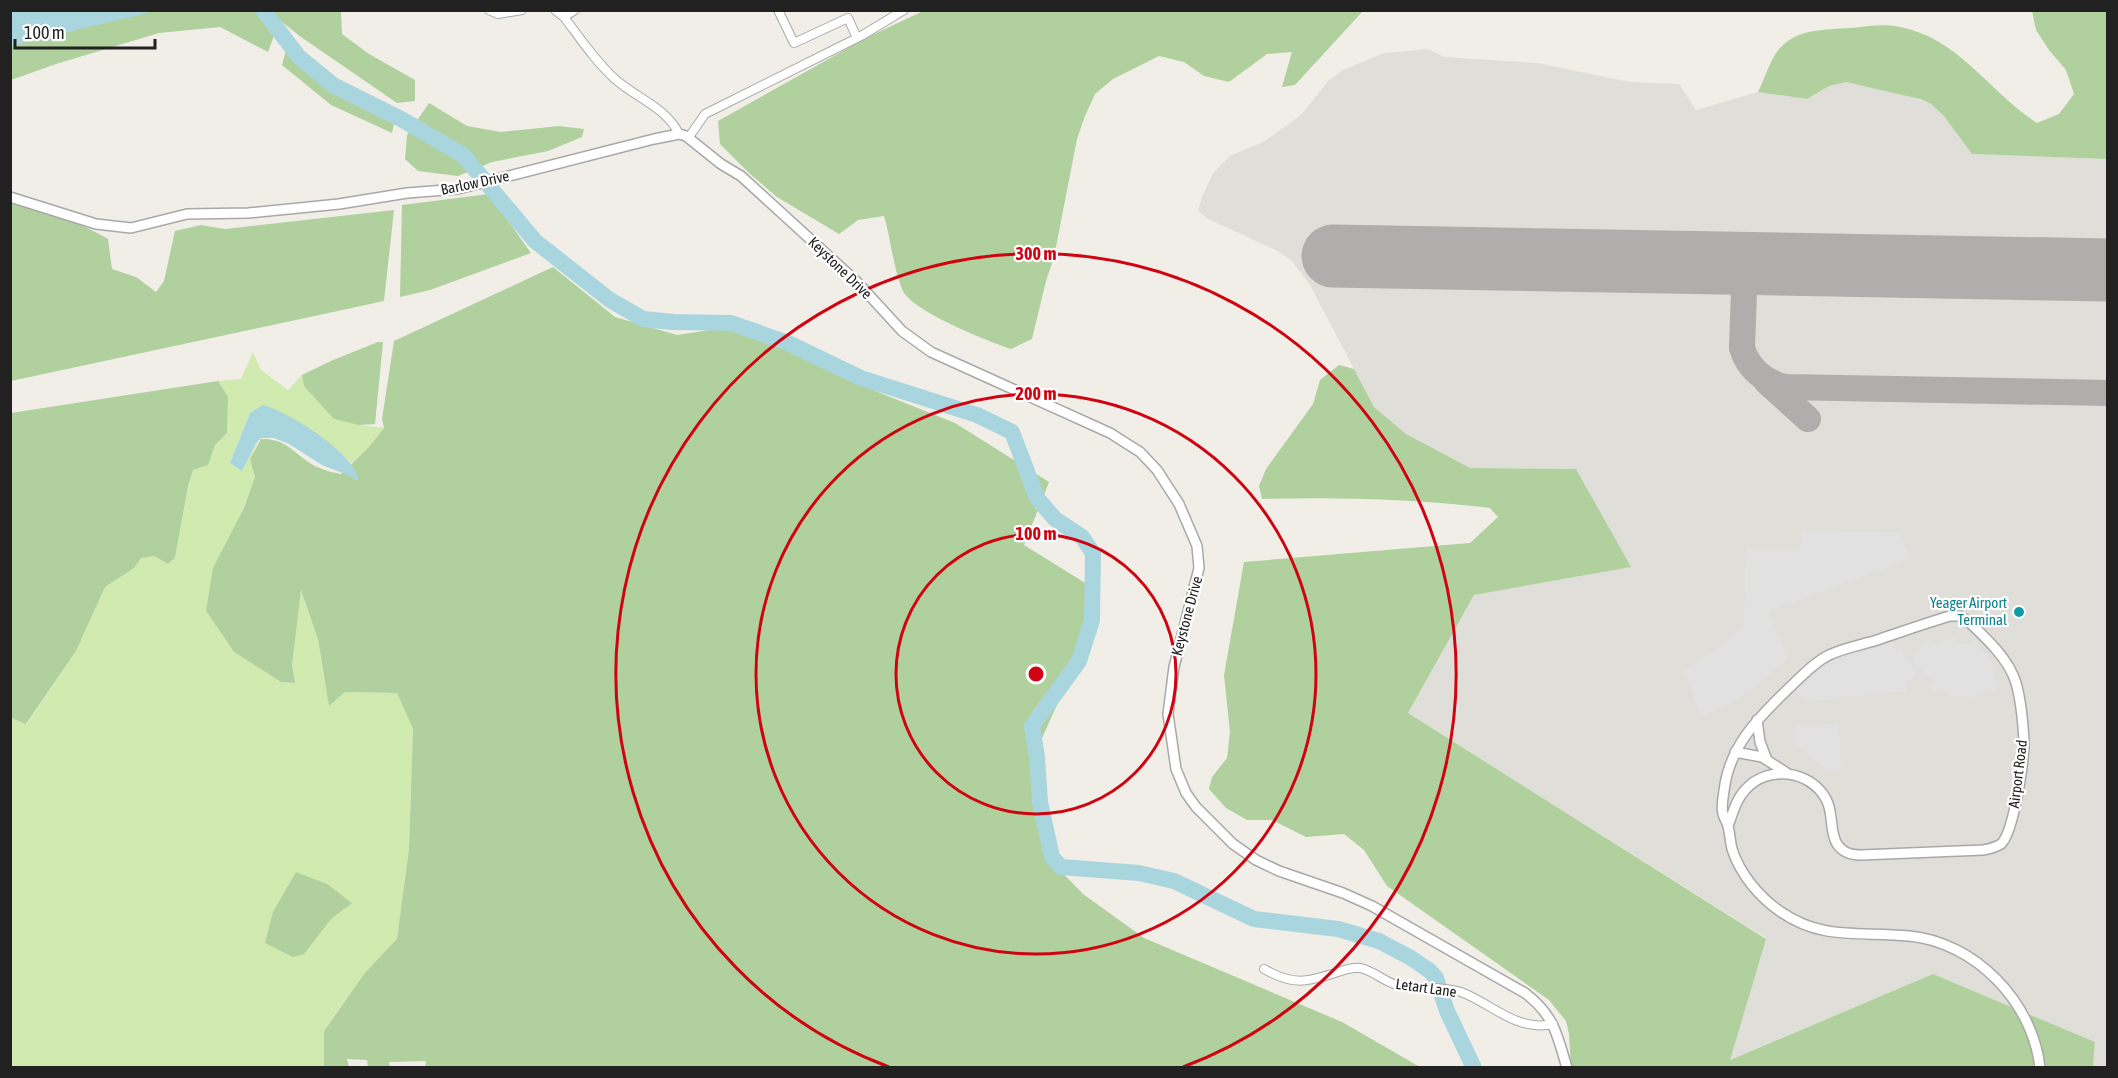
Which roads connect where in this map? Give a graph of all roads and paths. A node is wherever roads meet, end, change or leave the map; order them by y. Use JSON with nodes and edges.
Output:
{"nodes":[{"id":1,"x":489,"y":10,"type":"edge"},
{"id":2,"x":522,"y":10,"type":"edge"},
{"id":3,"x":555,"y":10,"type":"edge"},
{"id":4,"x":575,"y":10,"type":"edge"},
{"id":5,"x":778,"y":10,"type":"edge"},
{"id":6,"x":904,"y":10,"type":"edge"},
{"id":7,"x":564,"y":17,"type":"junction"},
{"id":8,"x":856,"y":38,"type":"junction"},
{"id":9,"x":679,"y":134,"type":"junction"},
{"id":10,"x":689,"y":137,"type":"junction"},
{"id":11,"x":10,"y":197,"type":"edge"},
{"id":12,"x":1757,"y":720,"type":"junction"},
{"id":13,"x":1735,"y":752,"type":"junction"},
{"id":14,"x":1767,"y":760,"type":"junction"},
{"id":15,"x":1787,"y":773,"type":"junction"},
{"id":16,"x":1728,"y":826,"type":"junction"},
{"id":17,"x":1264,"y":969,"type":"dead end"},
{"id":18,"x":1553,"y":1024,"type":"junction"},
{"id":19,"x":1568,"y":1068,"type":"edge"},
{"id":20,"x":2040,"y":1068,"type":"edge"}],
"edges":[{"from":1,"to":2,"type":"street"},
{"from":3,"to":7,"type":"street"},
{"from":4,"to":7,"type":"street"},
{"from":5,"to":8,"type":"street"},
{"from":6,"to":8,"type":"street"},
{"from":7,"to":9,"type":"street"},
{"from":8,"to":10,"type":"street"},
{"from":9,"to":10,"type":"street"},
{"from":9,"to":11,"type":"street","name":"Barlow Drive"},
{"from":10,"to":18,"type":"street","name":"Keystone Drive"},
{"from":12,"to":13,"type":"street","name":"Airport Road"},
{"from":12,"to":14,"type":"street"},
{"from":12,"to":15,"type":"street","name":"Airport Road"},
{"from":13,"to":14,"type":"street","name":"Airport Road"},
{"from":13,"to":16,"type":"street","name":"Airport Road"},
{"from":14,"to":15,"type":"street","name":"Airport Road"},
{"from":15,"to":16,"type":"street"},
{"from":16,"to":20,"type":"street","name":"Airport Road"},
{"from":17,"to":18,"type":"street","name":"Letart Lane"},
{"from":18,"to":19,"type":"street","name":"Keystone Drive"}]}
